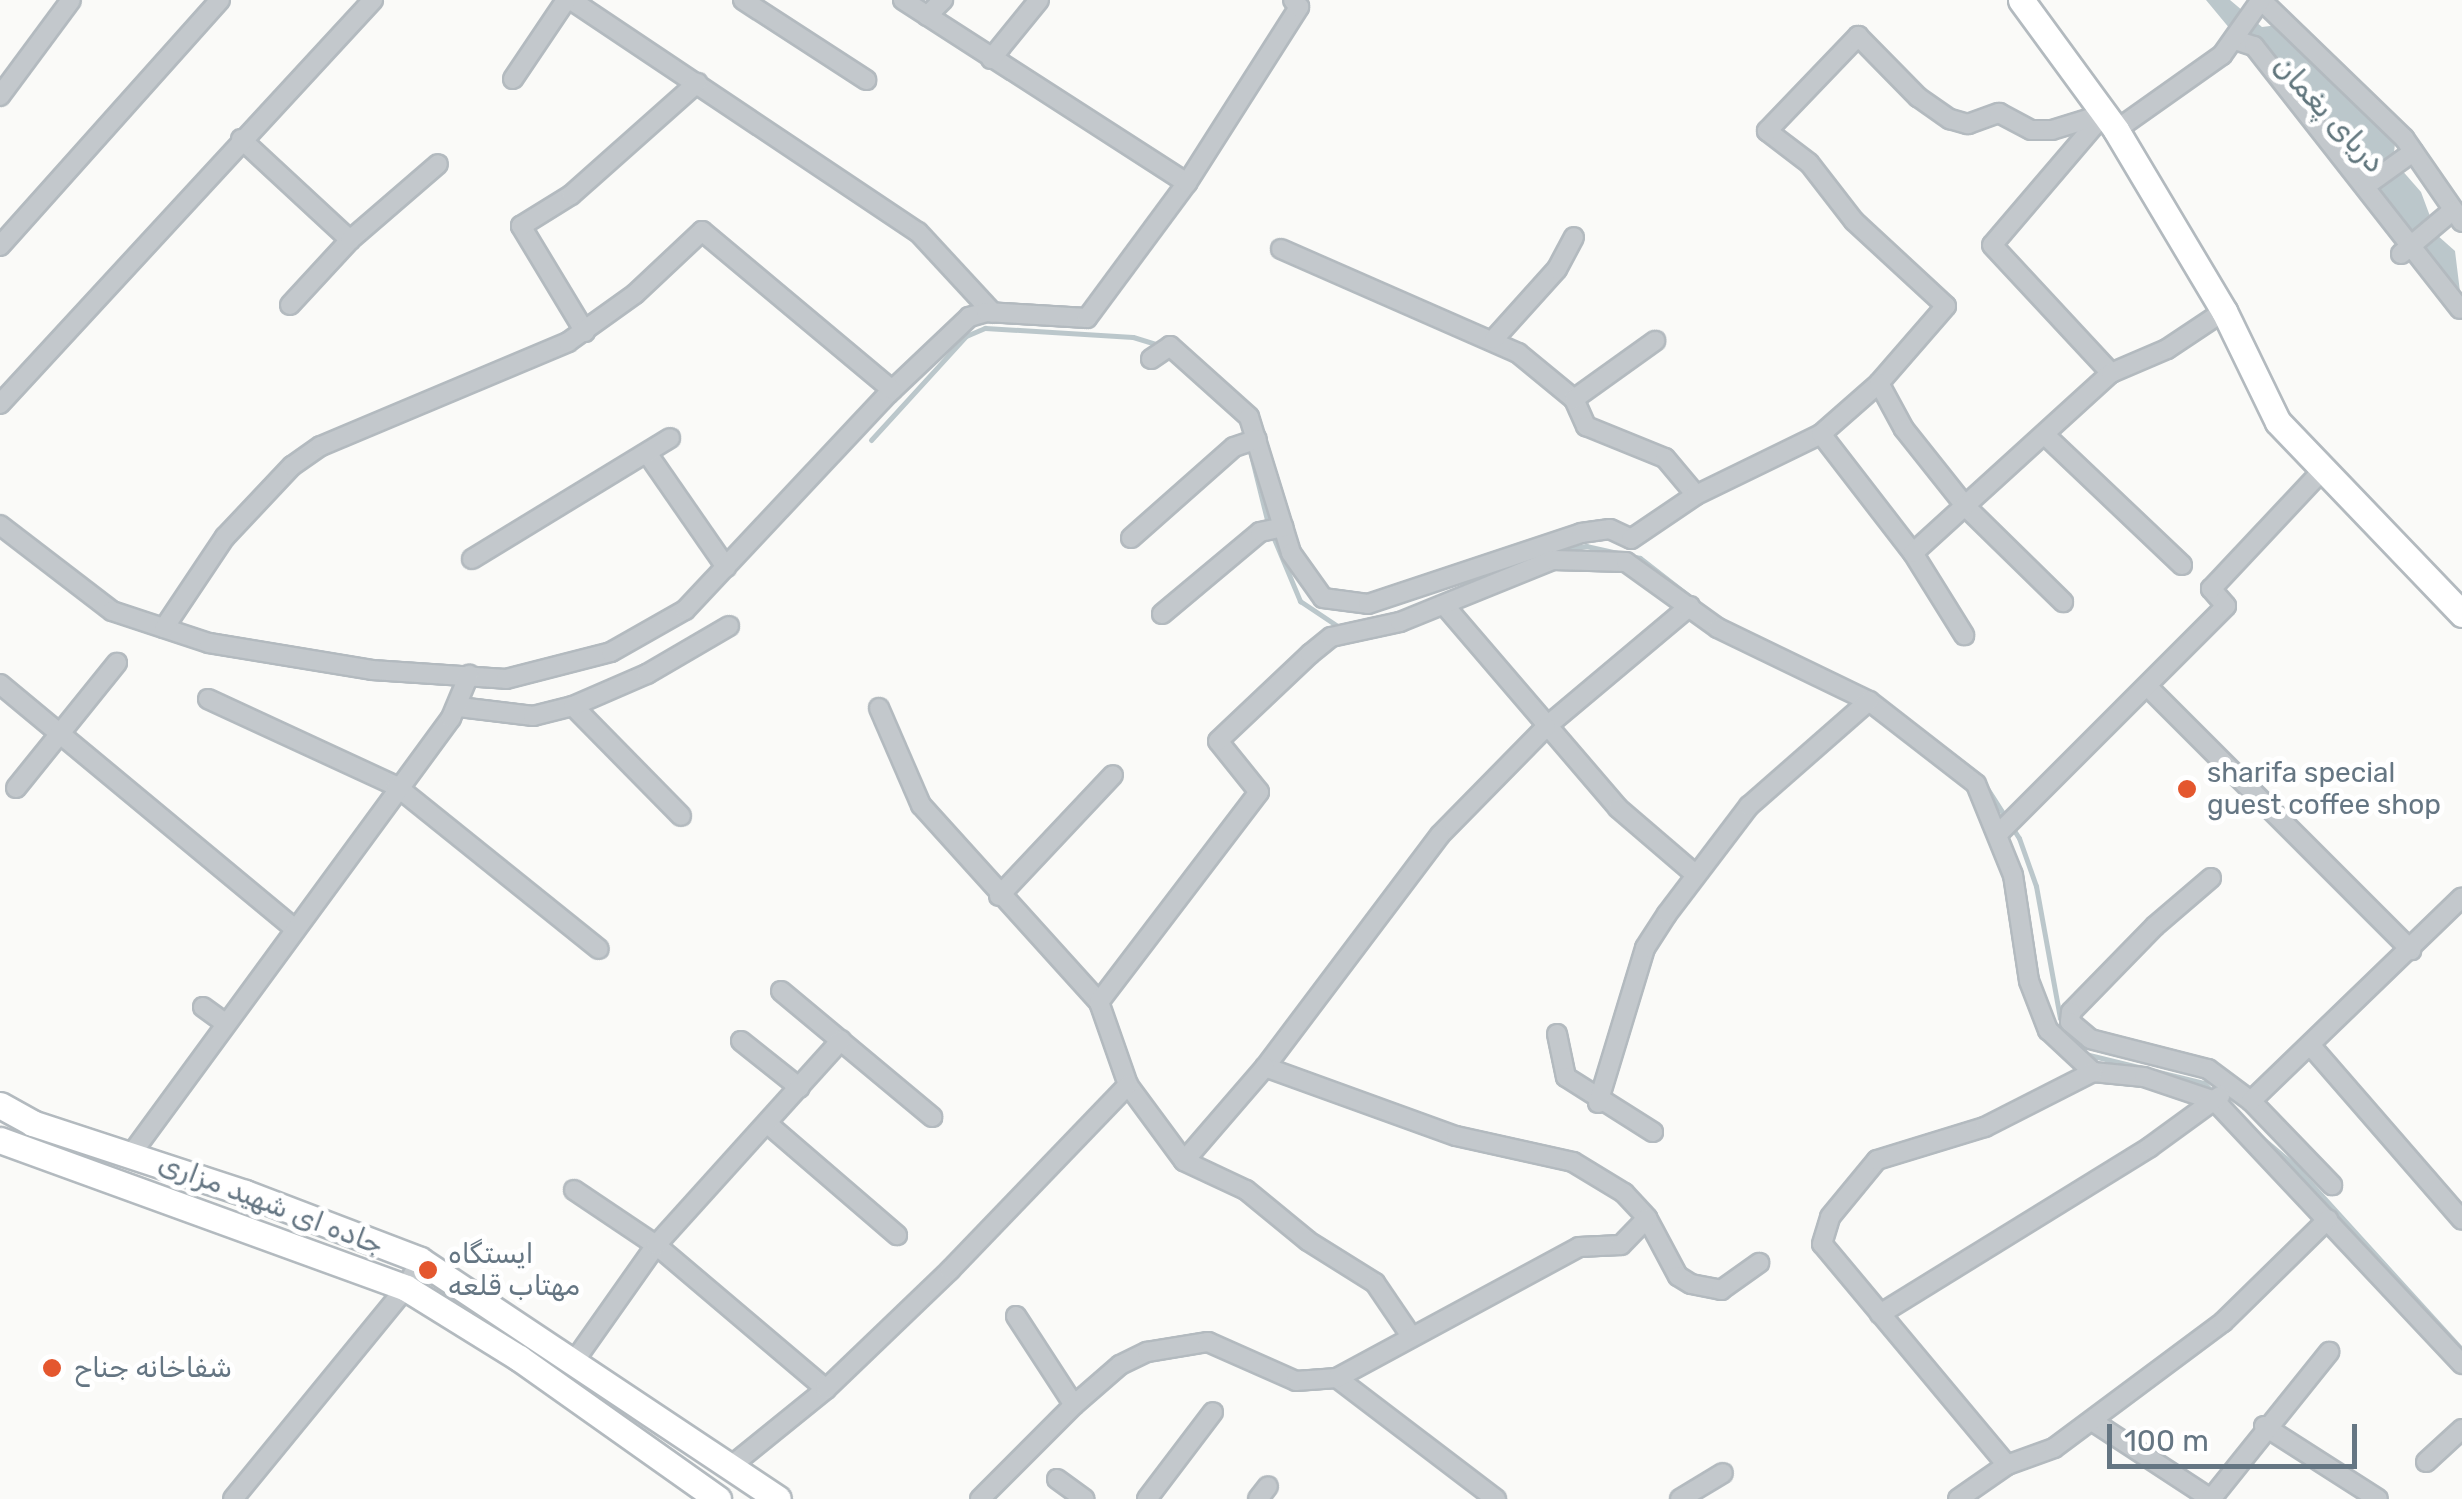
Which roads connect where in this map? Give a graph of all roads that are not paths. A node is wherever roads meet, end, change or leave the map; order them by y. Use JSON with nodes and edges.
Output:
{"nodes":[{"id":1,"x":71,"y":0,"type":"edge"},
{"id":2,"x":220,"y":0,"type":"edge"},
{"id":3,"x":373,"y":0,"type":"edge"},
{"id":4,"x":568,"y":0,"type":"edge"},
{"id":5,"x":743,"y":0,"type":"edge"},
{"id":6,"x":903,"y":0,"type":"edge"},
{"id":7,"x":943,"y":0,"type":"edge"},
{"id":8,"x":1038,"y":0,"type":"edge"},
{"id":9,"x":1293,"y":0,"type":"edge"},
{"id":10,"x":2021,"y":0,"type":"edge"},
{"id":11,"x":2260,"y":3,"type":"edge"},
{"id":12,"x":927,"y":16,"type":"junction"},
{"id":13,"x":2236,"y":39,"type":"junction"},
{"id":14,"x":991,"y":59,"type":"junction"},
{"id":15,"x":513,"y":79,"type":"dead end"},
{"id":16,"x":866,"y":80,"type":"dead end"},
{"id":17,"x":696,"y":84,"type":"junction"},
{"id":18,"x":0,"y":96,"type":"edge"},
{"id":19,"x":2110,"y":122,"type":"junction"},
{"id":20,"x":242,"y":139,"type":"junction"},
{"id":21,"x":2409,"y":155,"type":"junction"},
{"id":22,"x":438,"y":164,"type":"dead end"},
{"id":23,"x":1187,"y":183,"type":"junction"},
{"id":24,"x":2367,"y":184,"type":"junction"},
{"id":25,"x":2452,"y":217,"type":"edge"},
{"id":26,"x":1574,"y":237,"type":"dead end"},
{"id":27,"x":350,"y":240,"type":"junction"},
{"id":28,"x":0,"y":246,"type":"edge"},
{"id":29,"x":1281,"y":248,"type":"dead end"},
{"id":30,"x":2406,"y":250,"type":"junction"},
{"id":31,"x":290,"y":305,"type":"dead end"},
{"id":32,"x":2459,"y":310,"type":"edge"},
{"id":33,"x":2224,"y":311,"type":"junction"},
{"id":34,"x":993,"y":313,"type":"junction"},
{"id":35,"x":585,"y":332,"type":"junction"},
{"id":36,"x":1494,"y":339,"type":"junction"},
{"id":37,"x":1655,"y":340,"type":"dead end"},
{"id":38,"x":1151,"y":359,"type":"dead end"},
{"id":39,"x":2111,"y":373,"type":"junction"},
{"id":40,"x":1879,"y":383,"type":"junction"},
{"id":41,"x":892,"y":390,"type":"junction"},
{"id":42,"x":1574,"y":399,"type":"junction"},
{"id":43,"x":0,"y":404,"type":"edge"},
{"id":44,"x":1821,"y":434,"type":"junction"},
{"id":45,"x":2045,"y":436,"type":"junction"},
{"id":46,"x":670,"y":438,"type":"dead end"},
{"id":47,"x":1257,"y":439,"type":"junction"},
{"id":48,"x":647,"y":453,"type":"junction"},
{"id":49,"x":2321,"y":472,"type":"junction"},
{"id":50,"x":1696,"y":495,"type":"junction"},
{"id":51,"x":1966,"y":507,"type":"junction"},
{"id":52,"x":0,"y":526,"type":"edge"},
{"id":53,"x":1283,"y":526,"type":"junction"},
{"id":54,"x":1131,"y":538,"type":"dead end"},
{"id":55,"x":1914,"y":552,"type":"junction"},
{"id":56,"x":472,"y":559,"type":"dead end"},
{"id":57,"x":2182,"y":565,"type":"dead end"},
{"id":58,"x":726,"y":566,"type":"junction"},
{"id":59,"x":2063,"y":602,"type":"dead end"},
{"id":60,"x":1445,"y":606,"type":"junction"},
{"id":61,"x":1690,"y":606,"type":"junction"},
{"id":62,"x":1162,"y":614,"type":"dead end"},
{"id":63,"x":2462,"y":614,"type":"edge"},
{"id":64,"x":1347,"y":618,"type":"junction"},
{"id":65,"x":729,"y":626,"type":"dead end"},
{"id":66,"x":164,"y":628,"type":"junction"},
{"id":67,"x":1964,"y":636,"type":"dead end"},
{"id":68,"x":117,"y":663,"type":"dead end"},
{"id":69,"x":467,"y":680,"type":"junction"},
{"id":70,"x":0,"y":684,"type":"edge"},
{"id":71,"x":2149,"y":688,"type":"junction"},
{"id":72,"x":208,"y":699,"type":"dead end"},
{"id":73,"x":1868,"y":701,"type":"junction"},
{"id":74,"x":572,"y":706,"type":"junction"},
{"id":75,"x":459,"y":707,"type":"junction"},
{"id":76,"x":879,"y":708,"type":"dead end"},
{"id":77,"x":1546,"y":727,"type":"junction"},
{"id":78,"x":62,"y":736,"type":"junction"},
{"id":79,"x":1113,"y":775,"type":"dead end"},
{"id":80,"x":396,"y":786,"type":"junction"},
{"id":81,"x":16,"y":788,"type":"dead end"},
{"id":82,"x":682,"y":816,"type":"dead end"},
{"id":83,"x":1999,"y":833,"type":"junction"},
{"id":84,"x":1695,"y":874,"type":"junction"},
{"id":85,"x":2211,"y":878,"type":"dead end"},
{"id":86,"x":999,"y":896,"type":"junction"},
{"id":87,"x":2462,"y":896,"type":"edge"},
{"id":88,"x":293,"y":927,"type":"junction"},
{"id":89,"x":599,"y":949,"type":"dead end"},
{"id":90,"x":2410,"y":950,"type":"junction"},
{"id":91,"x":781,"y":990,"type":"dead end"},
{"id":92,"x":1099,"y":1002,"type":"junction"},
{"id":93,"x":203,"y":1008,"type":"dead end"},
{"id":94,"x":224,"y":1022,"type":"junction"},
{"id":95,"x":1557,"y":1034,"type":"dead end"},
{"id":96,"x":840,"y":1040,"type":"junction"},
{"id":97,"x":741,"y":1041,"type":"dead end"},
{"id":98,"x":2310,"y":1046,"type":"junction"},
{"id":99,"x":1264,"y":1067,"type":"junction"},
{"id":100,"x":2093,"y":1072,"type":"junction"},
{"id":101,"x":2231,"y":1084,"type":"junction"},
{"id":102,"x":1128,"y":1086,"type":"junction"},
{"id":103,"x":800,"y":1088,"type":"junction"},
{"id":104,"x":2251,"y":1100,"type":"junction"},
{"id":105,"x":2216,"y":1101,"type":"junction"},
{"id":106,"x":1598,"y":1102,"type":"junction"},
{"id":107,"x":0,"y":1106,"type":"edge"},
{"id":108,"x":932,"y":1116,"type":"dead end"},
{"id":109,"x":769,"y":1125,"type":"junction"},
{"id":110,"x":1652,"y":1132,"type":"dead end"},
{"id":111,"x":0,"y":1140,"type":"edge"},
{"id":112,"x":132,"y":1152,"type":"junction"},
{"id":113,"x":1184,"y":1161,"type":"junction"},
{"id":114,"x":2332,"y":1185,"type":"dead end"},
{"id":115,"x":574,"y":1190,"type":"dead end"},
{"id":116,"x":1647,"y":1218,"type":"junction"},
{"id":117,"x":2328,"y":1219,"type":"junction"},
{"id":118,"x":2462,"y":1220,"type":"edge"},
{"id":119,"x":897,"y":1235,"type":"dead end"},
{"id":120,"x":656,"y":1245,"type":"junction"},
{"id":121,"x":420,"y":1260,"type":"junction"},
{"id":122,"x":1759,"y":1263,"type":"dead end"},
{"id":123,"x":406,"y":1288,"type":"junction"},
{"id":124,"x":1880,"y":1314,"type":"junction"},
{"id":125,"x":1016,"y":1316,"type":"dead end"},
{"id":126,"x":1410,"y":1336,"type":"junction"},
{"id":127,"x":2329,"y":1352,"type":"dead end"},
{"id":128,"x":576,"y":1360,"type":"junction"},
{"id":129,"x":2462,"y":1364,"type":"edge"},
{"id":130,"x":1337,"y":1378,"type":"junction"},
{"id":131,"x":826,"y":1389,"type":"junction"},
{"id":132,"x":1074,"y":1405,"type":"junction"},
{"id":133,"x":1213,"y":1412,"type":"dead end"},
{"id":134,"x":2092,"y":1421,"type":"junction"},
{"id":135,"x":2264,"y":1426,"type":"junction"},
{"id":136,"x":2462,"y":1428,"type":"edge"},
{"id":137,"x":2426,"y":1462,"type":"dead end"},
{"id":138,"x":2007,"y":1465,"type":"junction"},
{"id":139,"x":731,"y":1466,"type":"junction"},
{"id":140,"x":1724,"y":1474,"type":"dead end"},
{"id":141,"x":1058,"y":1479,"type":"dead end"},
{"id":142,"x":233,"y":1499,"type":"edge"},
{"id":143,"x":718,"y":1499,"type":"edge"},
{"id":144,"x":778,"y":1499,"type":"edge"},
{"id":145,"x":980,"y":1499,"type":"edge"},
{"id":146,"x":1085,"y":1499,"type":"edge"},
{"id":147,"x":1147,"y":1499,"type":"edge"},
{"id":148,"x":1496,"y":1499,"type":"edge"},
{"id":149,"x":1680,"y":1499,"type":"edge"},
{"id":150,"x":1958,"y":1499,"type":"edge"},
{"id":151,"x":2211,"y":1499,"type":"edge"},
{"id":152,"x":2378,"y":1499,"type":"edge"}],
"edges":[{"from":1,"to":18,"type":"street"},
{"from":2,"to":28,"type":"street"},
{"from":3,"to":20,"type":"street"},
{"from":4,"to":15,"type":"street"},
{"from":4,"to":17,"type":"street"},
{"from":5,"to":16,"type":"street"},
{"from":6,"to":12,"type":"street"},
{"from":7,"to":12,"type":"street"},
{"from":8,"to":14,"type":"street"},
{"from":9,"to":23,"type":"street"},
{"from":10,"to":19,"type":"main road"},
{"from":11,"to":13,"type":"street"},
{"from":11,"to":21,"type":"street"},
{"from":12,"to":14,"type":"street"},
{"from":13,"to":19,"type":"street"},
{"from":13,"to":24,"type":"street"},
{"from":14,"to":23,"type":"street"},
{"from":17,"to":34,"type":"street"},
{"from":17,"to":35,"type":"street"},
{"from":19,"to":33,"type":"main road"},
{"from":19,"to":39,"type":"street"},
{"from":19,"to":40,"type":"street"},
{"from":20,"to":27,"type":"street"},
{"from":20,"to":43,"type":"street"},
{"from":21,"to":24,"type":"street"},
{"from":21,"to":25,"type":"street"},
{"from":22,"to":27,"type":"street"},
{"from":23,"to":34,"type":"street"},
{"from":24,"to":30,"type":"street"},
{"from":25,"to":30,"type":"street"},
{"from":26,"to":36,"type":"street"},
{"from":27,"to":31,"type":"street"},
{"from":29,"to":36,"type":"street"},
{"from":30,"to":32,"type":"street"},
{"from":33,"to":39,"type":"street"},
{"from":33,"to":49,"type":"main road"},
{"from":34,"to":41,"type":"street"},
{"from":35,"to":41,"type":"street"},
{"from":35,"to":66,"type":"street"},
{"from":36,"to":42,"type":"street"},
{"from":37,"to":42,"type":"street"},
{"from":38,"to":47,"type":"street"},
{"from":39,"to":45,"type":"street"},
{"from":40,"to":44,"type":"street"},
{"from":40,"to":51,"type":"street"},
{"from":41,"to":58,"type":"street"},
{"from":42,"to":50,"type":"street"},
{"from":44,"to":50,"type":"street"},
{"from":44,"to":55,"type":"street"},
{"from":45,"to":51,"type":"street"},
{"from":45,"to":57,"type":"street"},
{"from":46,"to":48,"type":"street"},
{"from":47,"to":53,"type":"street"},
{"from":47,"to":54,"type":"street"},
{"from":48,"to":56,"type":"street"},
{"from":48,"to":58,"type":"street"},
{"from":49,"to":63,"type":"main road"},
{"from":49,"to":71,"type":"street"},
{"from":50,"to":64,"type":"street"},
{"from":51,"to":55,"type":"street"},
{"from":51,"to":59,"type":"street"},
{"from":52,"to":66,"type":"street"},
{"from":53,"to":62,"type":"street"},
{"from":53,"to":64,"type":"street"},
{"from":55,"to":67,"type":"street"},
{"from":58,"to":69,"type":"street"},
{"from":60,"to":61,"type":"street"},
{"from":60,"to":64,"type":"street"},
{"from":60,"to":77,"type":"street"},
{"from":61,"to":73,"type":"street"},
{"from":61,"to":77,"type":"street"},
{"from":64,"to":92,"type":"street"},
{"from":65,"to":74,"type":"street"},
{"from":66,"to":69,"type":"street"},
{"from":68,"to":78,"type":"street"},
{"from":69,"to":75,"type":"street"},
{"from":70,"to":78,"type":"street"},
{"from":71,"to":83,"type":"street"},
{"from":71,"to":90,"type":"street"},
{"from":72,"to":80,"type":"street"},
{"from":73,"to":83,"type":"street"},
{"from":73,"to":84,"type":"street"},
{"from":74,"to":75,"type":"street"},
{"from":74,"to":82,"type":"street"},
{"from":75,"to":80,"type":"street"},
{"from":76,"to":86,"type":"street"},
{"from":77,"to":84,"type":"street"},
{"from":77,"to":99,"type":"street"},
{"from":78,"to":81,"type":"street"},
{"from":78,"to":88,"type":"street"},
{"from":79,"to":86,"type":"street"},
{"from":80,"to":88,"type":"street"},
{"from":80,"to":89,"type":"street"},
{"from":83,"to":100,"type":"street"},
{"from":84,"to":106,"type":"street"},
{"from":85,"to":101,"type":"street"},
{"from":86,"to":92,"type":"street"},
{"from":87,"to":90,"type":"street"},
{"from":88,"to":94,"type":"street"},
{"from":90,"to":98,"type":"street"},
{"from":91,"to":96,"type":"street"},
{"from":92,"to":102,"type":"street"},
{"from":93,"to":94,"type":"street"},
{"from":94,"to":112,"type":"street"},
{"from":95,"to":106,"type":"street"},
{"from":96,"to":103,"type":"street"},
{"from":96,"to":108,"type":"street"},
{"from":97,"to":103,"type":"street"},
{"from":98,"to":104,"type":"street"},
{"from":98,"to":118,"type":"street"},
{"from":99,"to":113,"type":"street"},
{"from":99,"to":116,"type":"street"},
{"from":100,"to":105,"type":"street"},
{"from":100,"to":124,"type":"street"},
{"from":101,"to":104,"type":"street"},
{"from":101,"to":105,"type":"street"},
{"from":102,"to":113,"type":"street"},
{"from":102,"to":131,"type":"street"},
{"from":103,"to":109,"type":"street"},
{"from":104,"to":114,"type":"street"},
{"from":105,"to":117,"type":"street"},
{"from":105,"to":124,"type":"street"},
{"from":106,"to":110,"type":"street"},
{"from":107,"to":112,"type":"main road","name":"جاده ای شهید مزاری"},
{"from":109,"to":119,"type":"street"},
{"from":109,"to":120,"type":"street"},
{"from":111,"to":123,"type":"main road","name":"جاده ای شهید مزاری"},
{"from":112,"to":121,"type":"main road","name":"جاده ای شهید مزاری"},
{"from":113,"to":126,"type":"street"},
{"from":115,"to":120,"type":"street"},
{"from":116,"to":122,"type":"street"},
{"from":116,"to":126,"type":"street"},
{"from":117,"to":129,"type":"street"},
{"from":117,"to":134,"type":"street"},
{"from":120,"to":128,"type":"street"},
{"from":120,"to":131,"type":"street"},
{"from":121,"to":123,"type":"street"},
{"from":121,"to":128,"type":"main road","name":"جاده ای شهید مزاری"},
{"from":123,"to":142,"type":"street"},
{"from":123,"to":143,"type":"main road","name":"جاده ای شهید مزاری"},
{"from":124,"to":138,"type":"street"},
{"from":125,"to":132,"type":"street"},
{"from":126,"to":130,"type":"street"},
{"from":127,"to":135,"type":"street"},
{"from":128,"to":139,"type":"main road","name":"جاده ای شهید مزاری"},
{"from":130,"to":132,"type":"street"},
{"from":130,"to":148,"type":"street"},
{"from":131,"to":139,"type":"street"},
{"from":132,"to":145,"type":"street"},
{"from":133,"to":147,"type":"street"},
{"from":134,"to":138,"type":"street"},
{"from":134,"to":151,"type":"street"},
{"from":135,"to":151,"type":"street"},
{"from":135,"to":152,"type":"street"},
{"from":136,"to":137,"type":"street"},
{"from":138,"to":150,"type":"street"},
{"from":139,"to":144,"type":"main road","name":"جاده ای شهید مزاری"},
{"from":140,"to":149,"type":"street"},
{"from":141,"to":146,"type":"street"}]}
